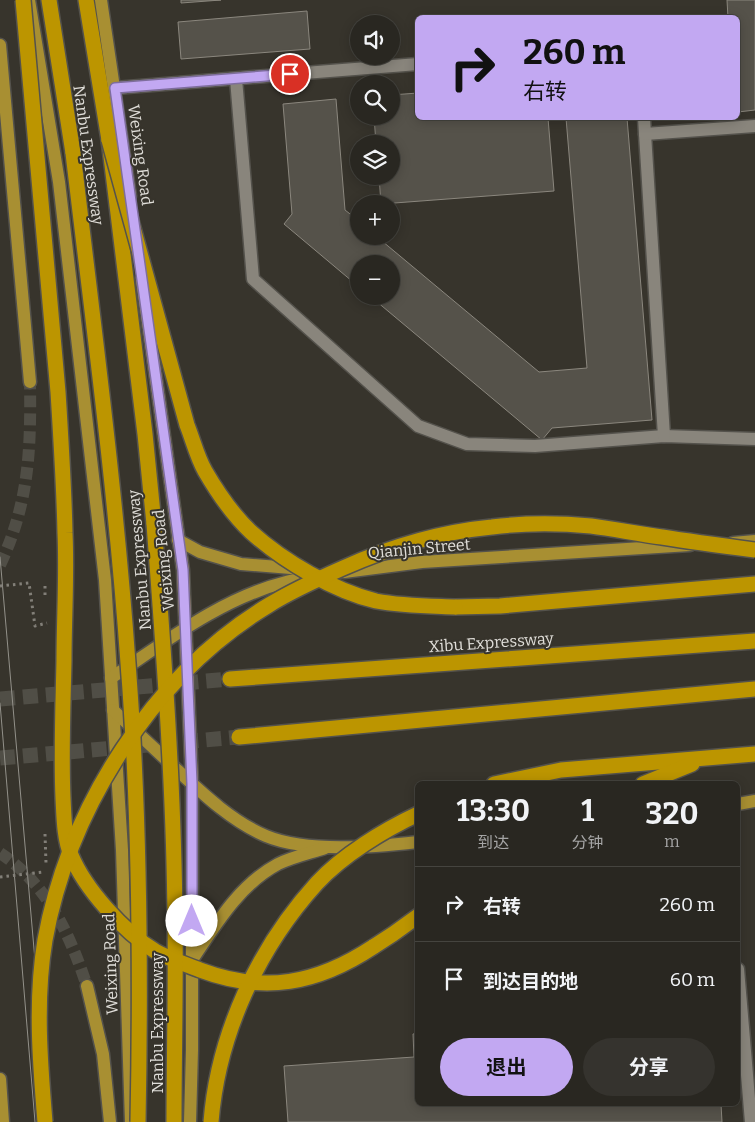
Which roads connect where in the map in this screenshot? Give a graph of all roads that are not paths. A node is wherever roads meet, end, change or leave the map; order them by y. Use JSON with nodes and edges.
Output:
{"nodes":[{"id":1,"x":23,"y":0,"type":"edge"},
{"id":2,"x":29,"y":0,"type":"edge"},
{"id":3,"x":49,"y":0,"type":"edge"},
{"id":4,"x":86,"y":0,"type":"edge"},
{"id":5,"x":101,"y":0,"type":"edge"},
{"id":6,"x":0,"y":45,"type":"edge"},
{"id":7,"x":415,"y":64,"type":"edge"},
{"id":8,"x":236,"y":79,"type":"junction"},
{"id":9,"x":115,"y":88,"type":"junction"},
{"id":10,"x":644,"y":120,"type":"edge"},
{"id":11,"x":755,"y":126,"type":"edge"},
{"id":12,"x":645,"y":134,"type":"junction"},
{"id":13,"x":109,"y":140,"type":"junction"},
{"id":14,"x":30,"y":382,"type":"tunnel mouth"},
{"id":15,"x":664,"y":436,"type":"junction"},
{"id":16,"x":755,"y":439,"type":"edge"},
{"id":17,"x":178,"y":540,"type":"junction"},
{"id":18,"x":755,"y":541,"type":"edge"},
{"id":19,"x":755,"y":550,"type":"edge"},
{"id":20,"x":340,"y":572,"type":"junction"},
{"id":21,"x":755,"y":584,"type":"edge"},
{"id":22,"x":185,"y":628,"type":"junction"},
{"id":23,"x":755,"y":641,"type":"edge"},
{"id":24,"x":111,"y":678,"type":"junction"},
{"id":25,"x":230,"y":679,"type":"tunnel mouth"},
{"id":26,"x":755,"y":689,"type":"edge"},
{"id":27,"x":113,"y":710,"type":"junction"},
{"id":28,"x":239,"y":737,"type":"tunnel mouth"},
{"id":29,"x":755,"y":754,"type":"edge"},
{"id":30,"x":709,"y":757,"type":"junction"},
{"id":31,"x":508,"y":781,"type":"edge"},
{"id":32,"x":650,"y":781,"type":"edge"},
{"id":33,"x":192,"y":784,"type":"junction"},
{"id":34,"x":755,"y":801,"type":"edge"},
{"id":35,"x":740,"y":804,"type":"edge"},
{"id":36,"x":415,"y":816,"type":"edge"},
{"id":37,"x":415,"y":842,"type":"edge"},
{"id":38,"x":329,"y":847,"type":"junction"},
{"id":39,"x":415,"y":918,"type":"edge"},
{"id":40,"x":192,"y":960,"type":"junction"},
{"id":41,"x":87,"y":986,"type":"tunnel mouth"},
{"id":42,"x":740,"y":991,"type":"edge"},
{"id":43,"x":0,"y":1079,"type":"edge"},
{"id":44,"x":3,"y":1122,"type":"edge"},
{"id":45,"x":45,"y":1122,"type":"edge"},
{"id":46,"x":110,"y":1122,"type":"edge"},
{"id":47,"x":131,"y":1122,"type":"edge"},
{"id":48,"x":138,"y":1122,"type":"edge"},
{"id":49,"x":174,"y":1122,"type":"edge"},
{"id":50,"x":190,"y":1122,"type":"edge"},
{"id":51,"x":211,"y":1122,"type":"edge"},
{"id":52,"x":752,"y":1122,"type":"edge"}],
"edges":[{"from":1,"to":39,"type":"highway","bridge":true},
{"from":2,"to":24,"type":"main road","name":"Weixing Road"},
{"from":3,"to":48,"type":"highway","name":"Nanbu Expressway","bridge":true},
{"from":4,"to":13,"type":"highway","name":"Nanbu Expressway"},
{"from":5,"to":9,"type":"main road","name":"Weixing Road"},
{"from":6,"to":14,"type":"main road"},
{"from":7,"to":8,"type":"street"},
{"from":8,"to":9,"type":"street"},
{"from":8,"to":15,"type":"street"},
{"from":9,"to":17,"type":"main road","name":"Weixing Road"},
{"from":10,"to":12,"type":"street"},
{"from":11,"to":12,"type":"street"},
{"from":12,"to":15,"type":"street"},
{"from":13,"to":21,"type":"highway","bridge":true},
{"from":13,"to":49,"type":"highway","name":"Nanbu Expressway","bridge":true},
{"from":15,"to":16,"type":"street"},
{"from":17,"to":20,"type":"main road"},
{"from":17,"to":22,"type":"main road","name":"Weixing Road"},
{"from":18,"to":20,"type":"main road","name":"Qianjin Street"},
{"from":19,"to":45,"type":"highway","bridge":true},
{"from":20,"to":22,"type":"main road","name":"Qianjin Street"},
{"from":22,"to":24,"type":"main road","name":"Qianjin Street"},
{"from":22,"to":33,"type":"main road","name":"Weixing Road"},
{"from":23,"to":25,"type":"highway","name":"Xibu Expressway"},
{"from":24,"to":27,"type":"main road","name":"Weixing Road"},
{"from":26,"to":28,"type":"highway"},
{"from":27,"to":33,"type":"main road"},
{"from":27,"to":47,"type":"main road","name":"Weixing Road"},
{"from":29,"to":30,"type":"highway"},
{"from":30,"to":31,"type":"highway"},
{"from":30,"to":32,"type":"highway"},
{"from":33,"to":38,"type":"main road"},
{"from":33,"to":40,"type":"main road","name":"Weixing Road"},
{"from":34,"to":35,"type":"main road"},
{"from":36,"to":51,"type":"highway","bridge":true},
{"from":37,"to":38,"type":"main road"},
{"from":38,"to":40,"type":"main road"},
{"from":40,"to":50,"type":"main road","name":"Weixing Road"},
{"from":41,"to":46,"type":"main road"},
{"from":42,"to":52,"type":"street"},
{"from":43,"to":44,"type":"main road"}]}
